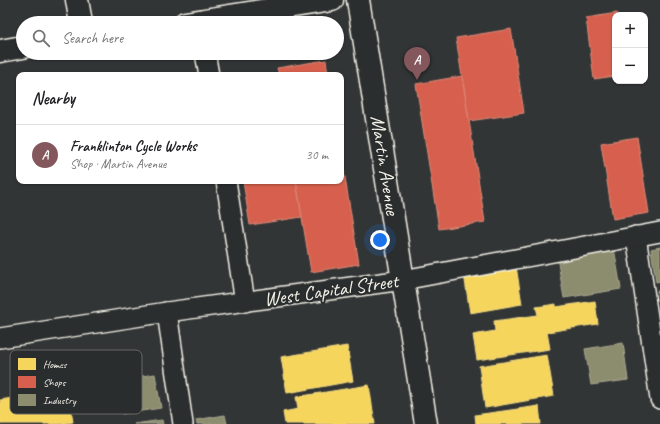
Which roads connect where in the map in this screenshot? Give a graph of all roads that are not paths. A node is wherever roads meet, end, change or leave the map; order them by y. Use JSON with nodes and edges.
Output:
{"nodes":[{"id":1,"x":77,"y":0,"type":"edge"},
{"id":2,"x":332,"y":0,"type":"edge"},
{"id":3,"x":358,"y":0,"type":"edge"},
{"id":4,"x":284,"y":4,"type":"edge"},
{"id":5,"x":80,"y":16,"type":"edge"},
{"id":6,"x":225,"y":16,"type":"edge"},
{"id":7,"x":16,"y":48,"type":"edge"},
{"id":8,"x":0,"y":51,"type":"edge"},
{"id":9,"x":206,"y":60,"type":"edge"},
{"id":10,"x":208,"y":72,"type":"edge"},
{"id":11,"x":226,"y":184,"type":"edge"},
{"id":12,"x":660,"y":232,"type":"edge"},
{"id":13,"x":636,"y":236,"type":"junction"},
{"id":14,"x":403,"y":280,"type":"junction"},
{"id":15,"x":245,"y":302,"type":"junction"},
{"id":16,"x":167,"y":312,"type":"junction"},
{"id":17,"x":0,"y":338,"type":"edge"},
{"id":18,"x":660,"y":398,"type":"edge"},
{"id":19,"x":183,"y":424,"type":"edge"},
{"id":20,"x":426,"y":424,"type":"edge"}],
"edges":[{"from":1,"to":5,"type":"street"},
{"from":2,"to":4,"type":"street"},
{"from":3,"to":14,"type":"street","name":"Martin Avenue"},
{"from":4,"to":6,"type":"street"},
{"from":7,"to":8,"type":"street"},
{"from":9,"to":10,"type":"lane"},
{"from":11,"to":15,"type":"lane"},
{"from":12,"to":13,"type":"lane","name":"West Capital Street"},
{"from":13,"to":14,"type":"lane","name":"West Capital Street"},
{"from":13,"to":18,"type":"lane"},
{"from":14,"to":15,"type":"lane","name":"West Capital Street"},
{"from":14,"to":20,"type":"street","name":"Martin Avenue"},
{"from":15,"to":16,"type":"lane","name":"West Capital Street"},
{"from":16,"to":17,"type":"lane","name":"West Capital Street"},
{"from":16,"to":19,"type":"lane"}]}
